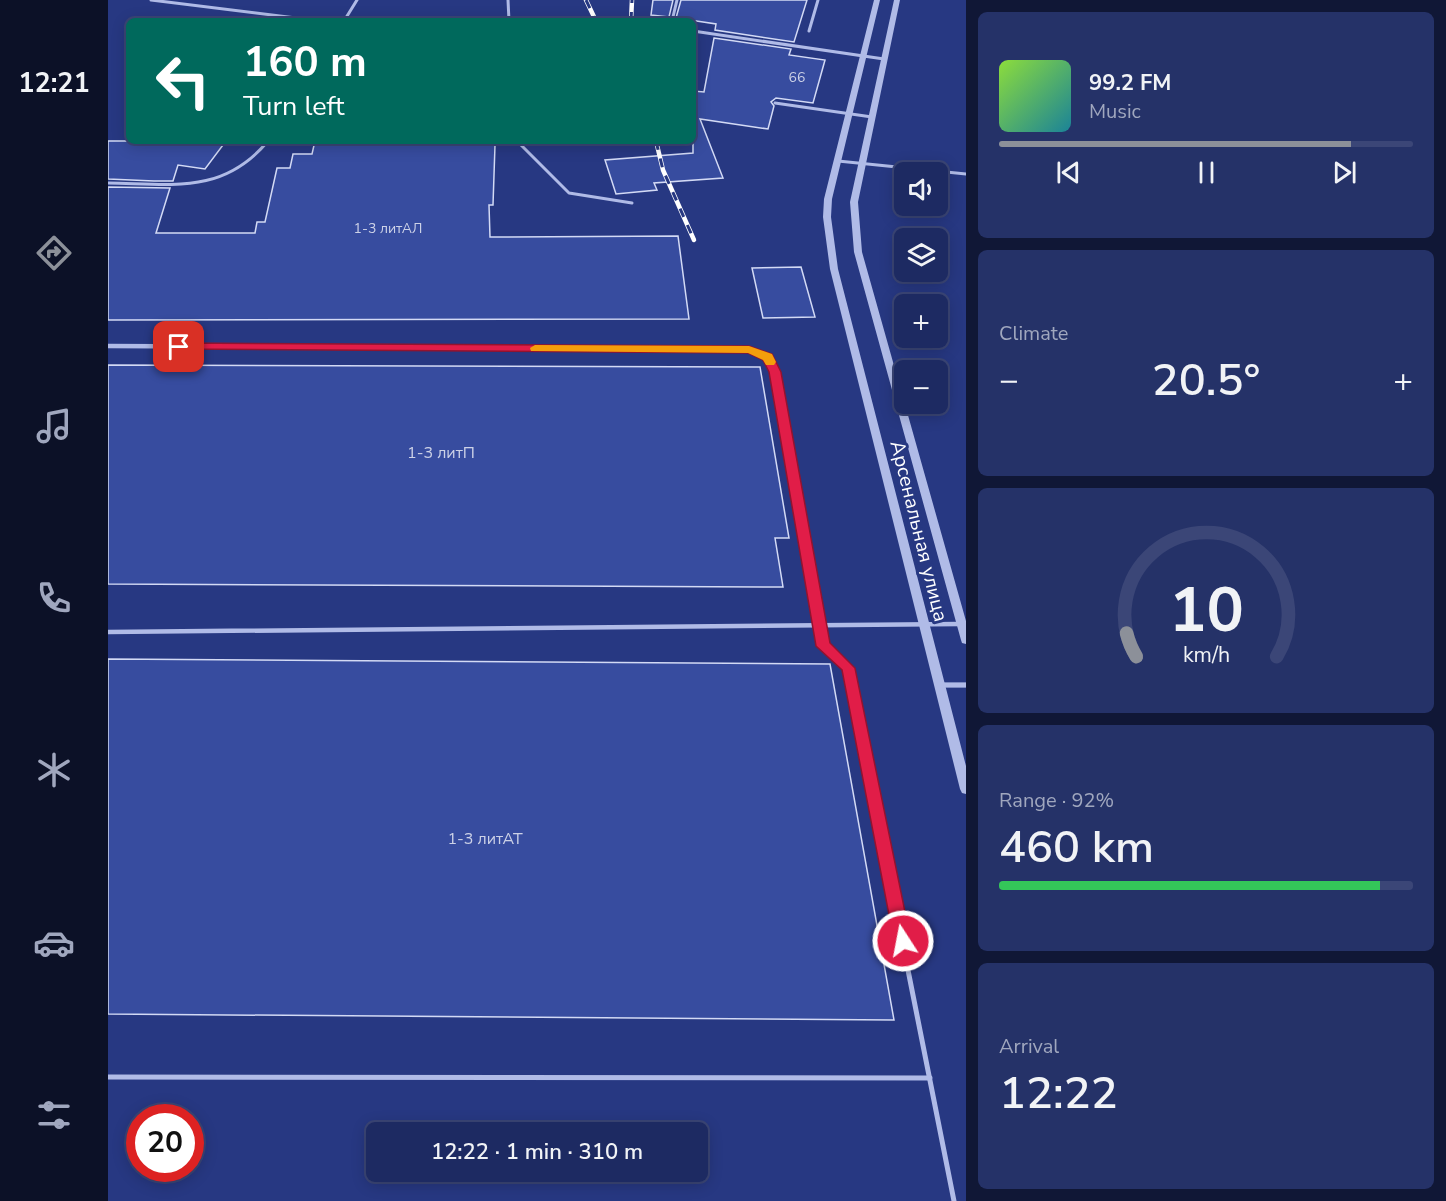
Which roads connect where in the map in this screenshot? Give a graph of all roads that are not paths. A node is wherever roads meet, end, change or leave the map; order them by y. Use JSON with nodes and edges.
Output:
{"nodes":[{"id":1,"x":151,"y":0,"type":"edge"},
{"id":2,"x":357,"y":0,"type":"edge"},
{"id":3,"x":508,"y":0,"type":"edge"},
{"id":4,"x":677,"y":0,"type":"edge"},
{"id":5,"x":818,"y":0,"type":"edge"},
{"id":6,"x":877,"y":0,"type":"edge"},
{"id":7,"x":897,"y":0,"type":"edge"},
{"id":8,"x":296,"y":18,"type":"edge"},
{"id":9,"x":346,"y":18,"type":"edge"},
{"id":10,"x":509,"y":18,"type":"edge"},
{"id":11,"x":673,"y":18,"type":"edge"},
{"id":12,"x":696,"y":31,"type":"edge"},
{"id":13,"x":809,"y":31,"type":"dead end"},
{"id":14,"x":863,"y":56,"type":"junction"},
{"id":15,"x":884,"y":59,"type":"junction"},
{"id":16,"x":775,"y":103,"type":"dead end"},
{"id":17,"x":849,"y":114,"type":"junction"},
{"id":18,"x":872,"y":117,"type":"junction"},
{"id":19,"x":265,"y":144,"type":"edge"},
{"id":20,"x":520,"y":144,"type":"edge"},
{"id":21,"x":838,"y":161,"type":"junction"},
{"id":22,"x":861,"y":165,"type":"junction"},
{"id":23,"x":966,"y":174,"type":"edge"},
{"id":24,"x":108,"y":183,"type":"edge"},
{"id":25,"x":632,"y":203,"type":"dead end"},
{"id":26,"x":108,"y":346,"type":"edge"},
{"id":27,"x":924,"y":624,"type":"junction"},
{"id":28,"x":962,"y":624,"type":"junction"},
{"id":29,"x":819,"y":626,"type":"junction"},
{"id":30,"x":108,"y":632,"type":"edge"},
{"id":31,"x":966,"y":640,"type":"edge"},
{"id":32,"x":940,"y":685,"type":"junction"},
{"id":33,"x":966,"y":685,"type":"edge"},
{"id":34,"x":966,"y":789,"type":"edge"},
{"id":35,"x":108,"y":1077,"type":"edge"},
{"id":36,"x":930,"y":1078,"type":"junction"},
{"id":37,"x":954,"y":1201,"type":"edge"}],
"edges":[{"from":1,"to":8,"type":"lane"},
{"from":2,"to":9,"type":"lane"},
{"from":3,"to":10,"type":"lane"},
{"from":4,"to":11,"type":"lane"},
{"from":5,"to":13,"type":"lane"},
{"from":6,"to":14,"type":"street","name":"Арсенальная улица"},
{"from":7,"to":15,"type":"street","name":"Арсенальная улица"},
{"from":12,"to":14,"type":"lane"},
{"from":14,"to":15,"type":"lane"},
{"from":14,"to":17,"type":"street","name":"Арсенальная улица"},
{"from":15,"to":18,"type":"street","name":"Арсенальная улица"},
{"from":16,"to":17,"type":"lane"},
{"from":17,"to":18,"type":"lane"},
{"from":17,"to":21,"type":"street","name":"Арсенальная улица"},
{"from":18,"to":22,"type":"street","name":"Арсенальная улица"},
{"from":19,"to":24,"type":"lane"},
{"from":20,"to":25,"type":"lane"},
{"from":21,"to":22,"type":"lane"},
{"from":21,"to":27,"type":"street","name":"Арсенальная улица"},
{"from":22,"to":23,"type":"lane"},
{"from":22,"to":28,"type":"street","name":"Арсенальная улица"},
{"from":26,"to":29,"type":"lane"},
{"from":27,"to":28,"type":"lane"},
{"from":27,"to":29,"type":"lane"},
{"from":27,"to":32,"type":"street","name":"Арсенальная улица"},
{"from":28,"to":31,"type":"street","name":"Арсенальная улица"},
{"from":29,"to":30,"type":"lane"},
{"from":29,"to":36,"type":"lane"},
{"from":32,"to":33,"type":"lane"},
{"from":32,"to":34,"type":"street","name":"Арсенальная улица"},
{"from":35,"to":36,"type":"lane"},
{"from":36,"to":37,"type":"lane"}]}
